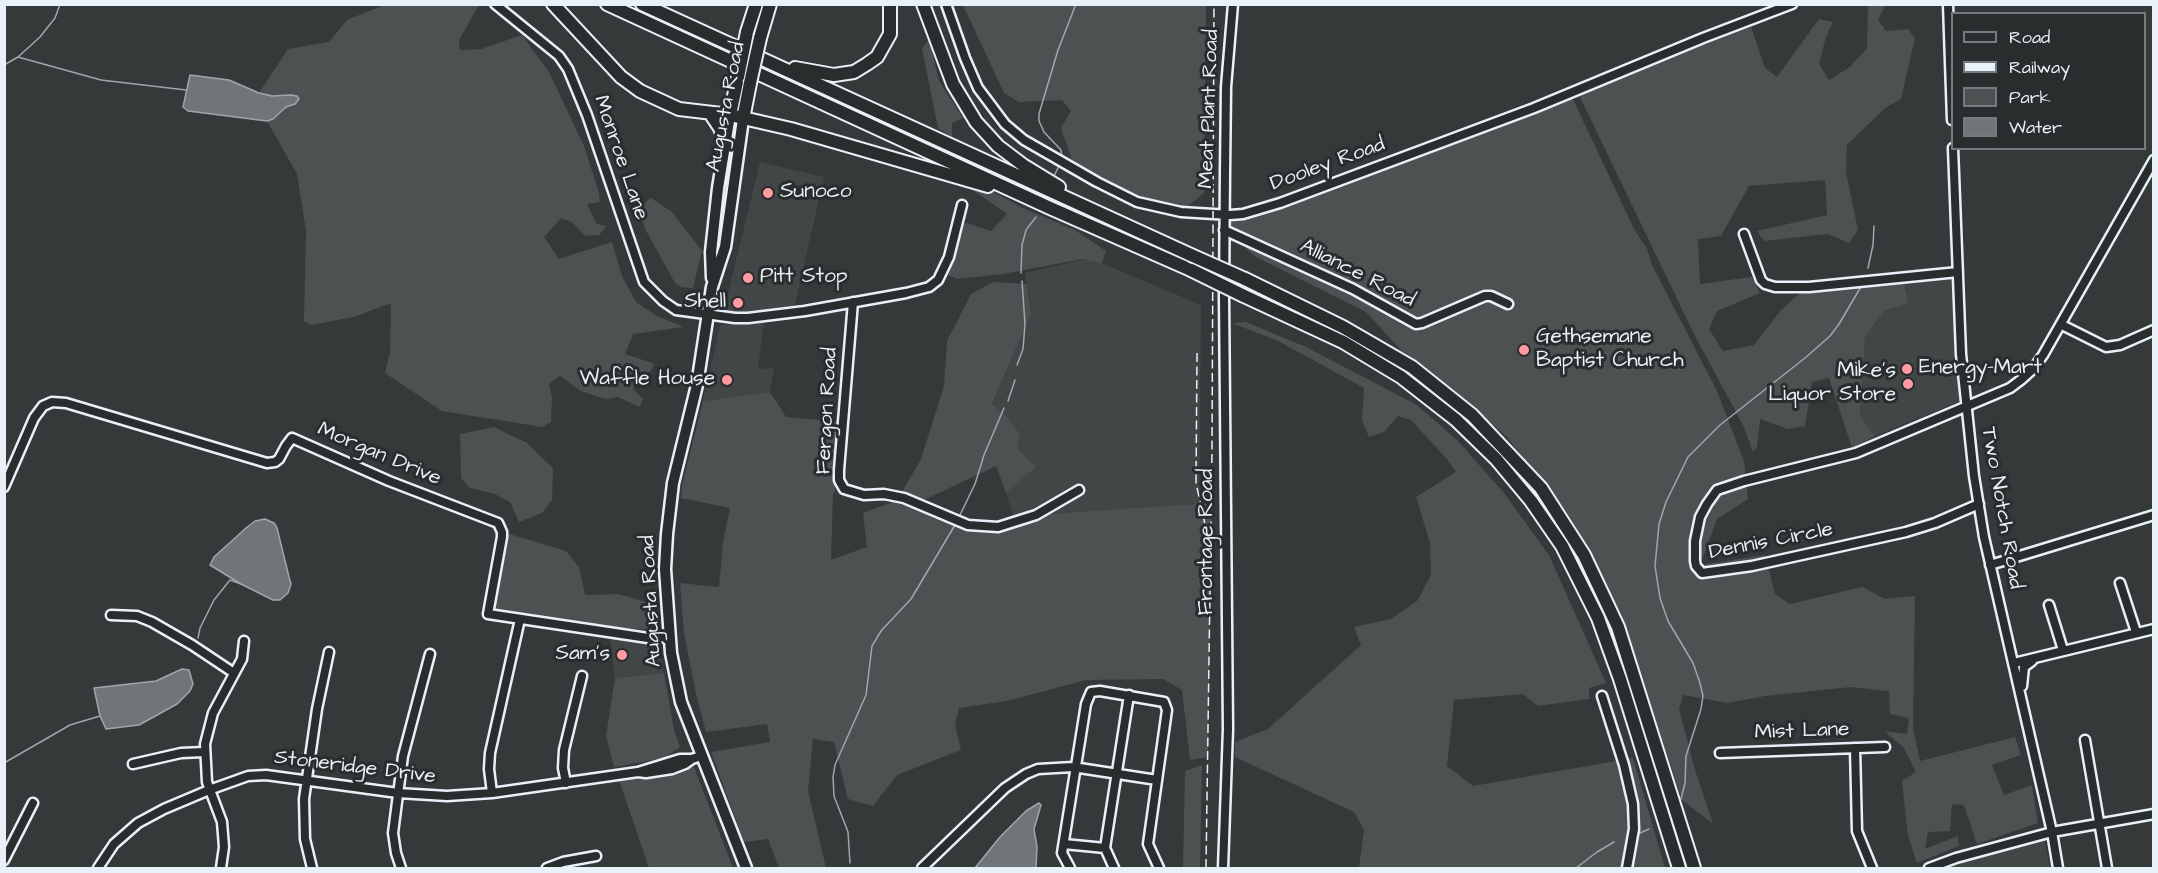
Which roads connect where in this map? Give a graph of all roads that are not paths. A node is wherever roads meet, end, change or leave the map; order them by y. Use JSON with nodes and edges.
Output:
{"nodes":[{"id":1,"x":495,"y":4,"type":"edge"},
{"id":2,"x":553,"y":4,"type":"edge"},
{"id":3,"x":607,"y":4,"type":"edge"},
{"id":4,"x":642,"y":4,"type":"edge"},
{"id":5,"x":756,"y":4,"type":"edge"},
{"id":6,"x":770,"y":4,"type":"edge"},
{"id":7,"x":890,"y":4,"type":"edge"},
{"id":8,"x":923,"y":4,"type":"edge"},
{"id":9,"x":946,"y":4,"type":"edge"},
{"id":10,"x":1233,"y":4,"type":"edge"},
{"id":11,"x":1792,"y":4,"type":"edge"},
{"id":12,"x":1948,"y":4,"type":"edge"},
{"id":13,"x":771,"y":62,"type":"junction"},
{"id":14,"x":1951,"y":74,"type":"edge"},
{"id":15,"x":710,"y":113,"type":"junction"},
{"id":16,"x":730,"y":115,"type":"junction"},
{"id":17,"x":743,"y":119,"type":"junction"},
{"id":18,"x":725,"y":142,"type":"junction"},
{"id":19,"x":1953,"y":150,"type":"edge"},
{"id":20,"x":2154,"y":160,"type":"edge"},
{"id":21,"x":1030,"y":199,"type":"junction"},
{"id":22,"x":962,"y":205,"type":"dead end"},
{"id":23,"x":1225,"y":214,"type":"junction"},
{"id":24,"x":1131,"y":226,"type":"junction"},
{"id":25,"x":1224,"y":230,"type":"junction"},
{"id":26,"x":1744,"y":234,"type":"dead end"},
{"id":27,"x":1958,"y":272,"type":"junction"},
{"id":28,"x":712,"y":288,"type":"junction"},
{"id":29,"x":853,"y":302,"type":"junction"},
{"id":30,"x":1508,"y":304,"type":"dead end"},
{"id":31,"x":708,"y":314,"type":"junction"},
{"id":32,"x":2062,"y":325,"type":"junction"},
{"id":33,"x":2154,"y":330,"type":"edge"},
{"id":34,"x":1966,"y":405,"type":"junction"},
{"id":35,"x":4,"y":487,"type":"edge"},
{"id":36,"x":1079,"y":490,"type":"dead end"},
{"id":37,"x":1979,"y":504,"type":"junction"},
{"id":38,"x":2154,"y":515,"type":"edge"},
{"id":39,"x":1990,"y":565,"type":"junction"},
{"id":40,"x":2120,"y":583,"type":"dead end"},
{"id":41,"x":2049,"y":605,"type":"dead end"},
{"id":42,"x":111,"y":615,"type":"dead end"},
{"id":43,"x":520,"y":619,"type":"junction"},
{"id":44,"x":2154,"y":628,"type":"edge"},
{"id":45,"x":2136,"y":632,"type":"junction"},
{"id":46,"x":669,"y":637,"type":"junction"},
{"id":47,"x":244,"y":641,"type":"dead end"},
{"id":48,"x":2063,"y":650,"type":"junction"},
{"id":49,"x":329,"y":652,"type":"dead end"},
{"id":50,"x":430,"y":654,"type":"dead end"},
{"id":51,"x":2041,"y":657,"type":"junction"},
{"id":52,"x":2014,"y":663,"type":"junction"},
{"id":53,"x":234,"y":674,"type":"junction"},
{"id":54,"x":582,"y":676,"type":"dead end"},
{"id":55,"x":1129,"y":695,"type":"junction"},
{"id":56,"x":1602,"y":696,"type":"dead end"},
{"id":57,"x":2022,"y":701,"type":"junction"},
{"id":58,"x":2085,"y":740,"type":"dead end"},
{"id":59,"x":1885,"y":747,"type":"dead end"},
{"id":60,"x":1855,"y":748,"type":"junction"},
{"id":61,"x":204,"y":752,"type":"junction"},
{"id":62,"x":1720,"y":753,"type":"dead end"},
{"id":63,"x":697,"y":757,"type":"junction"},
{"id":64,"x":133,"y":764,"type":"dead end"},
{"id":65,"x":1076,"y":767,"type":"junction"},
{"id":66,"x":1118,"y":773,"type":"junction"},
{"id":67,"x":1157,"y":780,"type":"junction"},
{"id":68,"x":307,"y":781,"type":"junction"},
{"id":69,"x":566,"y":783,"type":"junction"},
{"id":70,"x":209,"y":790,"type":"junction"},
{"id":71,"x":398,"y":793,"type":"junction"},
{"id":72,"x":492,"y":793,"type":"junction"},
{"id":73,"x":33,"y":804,"type":"dead end"},
{"id":74,"x":2154,"y":814,"type":"edge"},
{"id":75,"x":2099,"y":823,"type":"junction"},
{"id":76,"x":2052,"y":832,"type":"junction"},
{"id":77,"x":1064,"y":844,"type":"junction"},
{"id":78,"x":1105,"y":848,"type":"junction"},
{"id":79,"x":596,"y":856,"type":"dead end"},
{"id":80,"x":4,"y":861,"type":"edge"},
{"id":81,"x":98,"y":868,"type":"edge"},
{"id":82,"x":221,"y":868,"type":"edge"},
{"id":83,"x":312,"y":868,"type":"edge"},
{"id":84,"x":401,"y":868,"type":"edge"},
{"id":85,"x":548,"y":868,"type":"edge"},
{"id":86,"x":746,"y":868,"type":"edge"},
{"id":87,"x":922,"y":868,"type":"edge"},
{"id":88,"x":1070,"y":868,"type":"edge"},
{"id":89,"x":1114,"y":868,"type":"edge"},
{"id":90,"x":1159,"y":868,"type":"edge"},
{"id":91,"x":1223,"y":868,"type":"edge"},
{"id":92,"x":1627,"y":868,"type":"edge"},
{"id":93,"x":1679,"y":868,"type":"edge"},
{"id":94,"x":1694,"y":868,"type":"edge"},
{"id":95,"x":1872,"y":868,"type":"edge"},
{"id":96,"x":1929,"y":868,"type":"edge"},
{"id":97,"x":2058,"y":868,"type":"edge"},
{"id":98,"x":2107,"y":868,"type":"edge"}],
"edges":[{"from":1,"to":31,"type":"street","name":"Monroe Lane"},
{"from":2,"to":15,"type":"highway"},
{"from":3,"to":21,"type":"highway"},
{"from":4,"to":13,"type":"highway"},
{"from":5,"to":16,"type":"highway","name":"Augusta Road","bridge":true},
{"from":6,"to":17,"type":"highway","name":"Augusta Road","bridge":true},
{"from":7,"to":13,"type":"highway"},
{"from":8,"to":24,"type":"highway"},
{"from":9,"to":23,"type":"street","name":"Dooley Road"},
{"from":10,"to":23,"type":"street","name":"Meat Plant Road"},
{"from":11,"to":23,"type":"street","name":"Dooley Road"},
{"from":12,"to":14,"type":"street"},
{"from":13,"to":24,"type":"highway"},
{"from":15,"to":16,"type":"highway"},
{"from":15,"to":18,"type":"highway"},
{"from":16,"to":17,"type":"highway"},
{"from":16,"to":18,"type":"main road","name":"Augusta Road"},
{"from":17,"to":21,"type":"highway"},
{"from":17,"to":28,"type":"main road","name":"Augusta Road"},
{"from":18,"to":28,"type":"main road","name":"Augusta Road"},
{"from":19,"to":27,"type":"street","name":"Two Notch Road"},
{"from":20,"to":32,"type":"street"},
{"from":21,"to":93,"type":"highway","bridge":true},
{"from":22,"to":29,"type":"street","name":"Monroe Lane"},
{"from":23,"to":25,"type":"street","name":"Frontage Road"},
{"from":24,"to":94,"type":"highway","bridge":true},
{"from":25,"to":30,"type":"street","name":"Alliance Road"},
{"from":25,"to":91,"type":"street","name":"Frontage Road"},
{"from":26,"to":27,"type":"street"},
{"from":27,"to":34,"type":"street","name":"Two Notch Road"},
{"from":28,"to":31,"type":"main road","name":"Augusta Road"},
{"from":29,"to":31,"type":"street","name":"Monroe Lane"},
{"from":29,"to":36,"type":"street","name":"Fergon Road"},
{"from":31,"to":46,"type":"main road","name":"Augusta Road"},
{"from":32,"to":33,"type":"street"},
{"from":32,"to":34,"type":"street"},
{"from":34,"to":37,"type":"street","name":"Two Notch Road"},
{"from":34,"to":37,"type":"street","name":"Dennis Circle"},
{"from":35,"to":43,"type":"street","name":"Morgan Drive"},
{"from":37,"to":39,"type":"street","name":"Two Notch Road"},
{"from":38,"to":39,"type":"street"},
{"from":39,"to":52,"type":"street","name":"Two Notch Road"},
{"from":40,"to":45,"type":"street"},
{"from":41,"to":48,"type":"street"},
{"from":42,"to":53,"type":"street"},
{"from":43,"to":46,"type":"street","name":"Morgan Drive"},
{"from":43,"to":72,"type":"street"},
{"from":44,"to":45,"type":"street"},
{"from":45,"to":48,"type":"street"},
{"from":46,"to":63,"type":"main road","name":"Augusta Road"},
{"from":47,"to":53,"type":"street"},
{"from":48,"to":51,"type":"street"},
{"from":49,"to":68,"type":"street"},
{"from":50,"to":71,"type":"street"},
{"from":51,"to":52,"type":"street"},
{"from":51,"to":57,"type":"street"},
{"from":52,"to":57,"type":"street","name":"Two Notch Road"},
{"from":53,"to":61,"type":"street"},
{"from":54,"to":69,"type":"street"},
{"from":55,"to":65,"type":"street"},
{"from":55,"to":66,"type":"street"},
{"from":55,"to":67,"type":"street"},
{"from":56,"to":92,"type":"street"},
{"from":57,"to":76,"type":"street","name":"Two Notch Road"},
{"from":58,"to":75,"type":"street"},
{"from":59,"to":60,"type":"street","name":"Mist Lane"},
{"from":60,"to":62,"type":"street","name":"Mist Lane"},
{"from":60,"to":95,"type":"street"},
{"from":61,"to":64,"type":"street"},
{"from":61,"to":70,"type":"street"},
{"from":63,"to":69,"type":"street","name":"Stoneridge Drive"},
{"from":63,"to":86,"type":"main road","name":"Augusta Road"},
{"from":65,"to":66,"type":"street"},
{"from":65,"to":77,"type":"street"},
{"from":65,"to":87,"type":"street"},
{"from":66,"to":67,"type":"street"},
{"from":66,"to":78,"type":"street"},
{"from":67,"to":90,"type":"street"},
{"from":68,"to":70,"type":"street","name":"Stoneridge Drive"},
{"from":68,"to":71,"type":"street","name":"Stoneridge Drive"},
{"from":68,"to":83,"type":"street"},
{"from":69,"to":72,"type":"street","name":"Stoneridge Drive"},
{"from":70,"to":81,"type":"street","name":"Stoneridge Drive"},
{"from":70,"to":82,"type":"street"},
{"from":71,"to":72,"type":"street","name":"Stoneridge Drive"},
{"from":71,"to":84,"type":"street"},
{"from":73,"to":80,"type":"street"},
{"from":74,"to":75,"type":"street"},
{"from":75,"to":76,"type":"street"},
{"from":75,"to":98,"type":"street"},
{"from":76,"to":96,"type":"street"},
{"from":76,"to":97,"type":"street","name":"Two Notch Road"},
{"from":77,"to":78,"type":"street"},
{"from":77,"to":88,"type":"street"},
{"from":78,"to":89,"type":"street"},
{"from":79,"to":85,"type":"street"}]}
